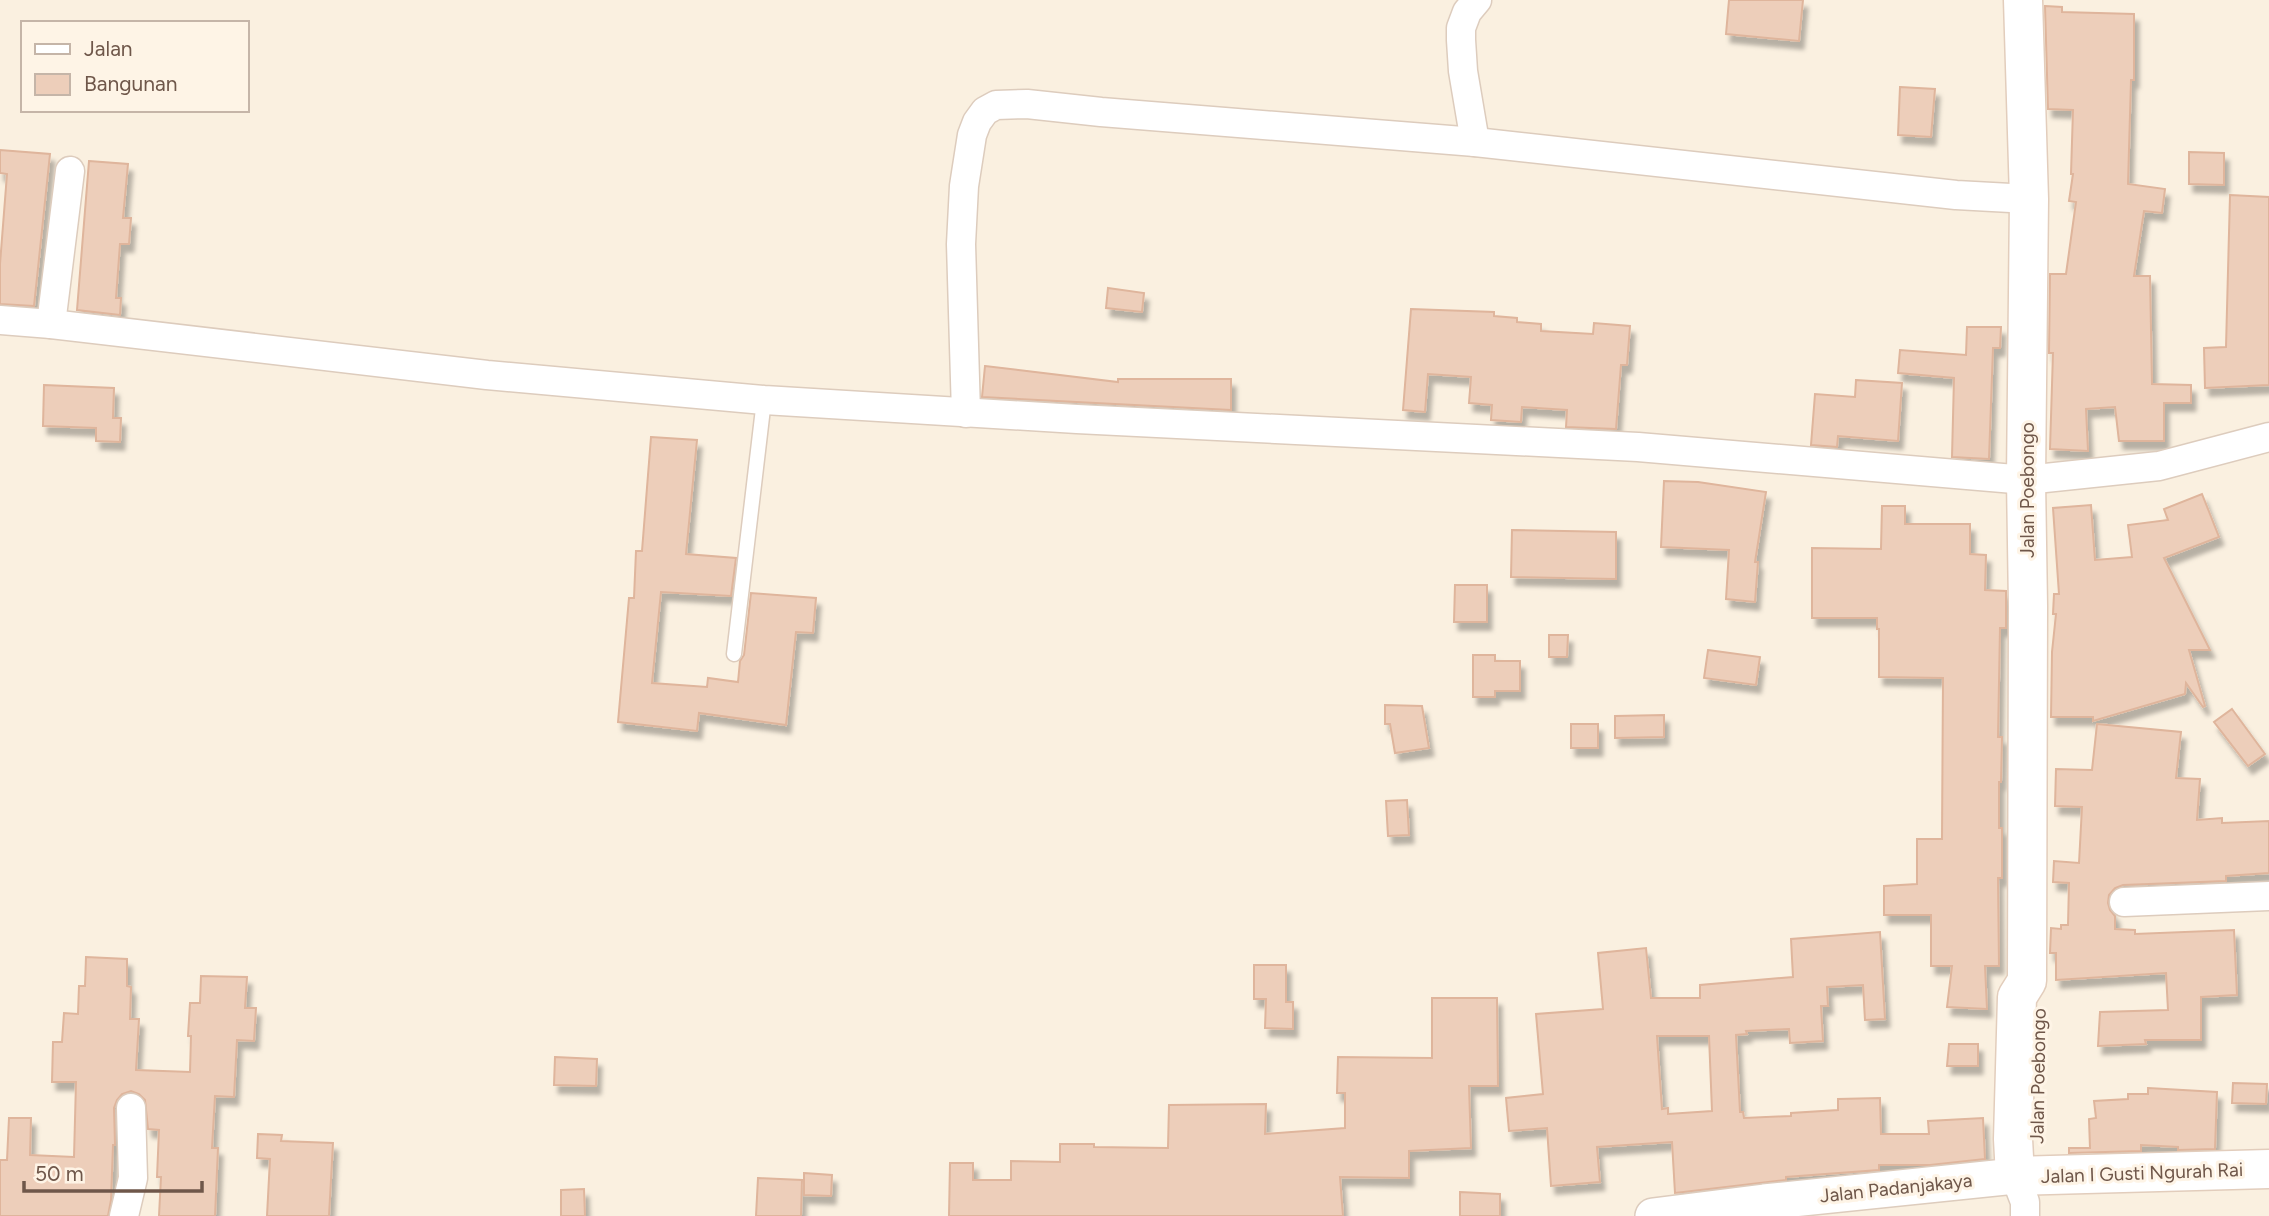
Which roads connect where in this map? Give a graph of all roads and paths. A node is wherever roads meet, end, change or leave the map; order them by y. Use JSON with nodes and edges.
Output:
{"nodes":[{"id":1,"x":1477,"y":0,"type":"edge"},
{"id":2,"x":2024,"y":0,"type":"edge"},
{"id":3,"x":1475,"y":142,"type":"junction"},
{"id":4,"x":70,"y":171,"type":"dead end"},
{"id":5,"x":2029,"y":199,"type":"junction"},
{"id":6,"x":0,"y":320,"type":"edge"},
{"id":7,"x":51,"y":324,"type":"junction"},
{"id":8,"x":764,"y":400,"type":"junction"},
{"id":9,"x":966,"y":413,"type":"junction"},
{"id":10,"x":2266,"y":446,"type":"edge"},
{"id":11,"x":2026,"y":480,"type":"junction"},
{"id":12,"x":734,"y":654,"type":"dead end"},
{"id":13,"x":2269,"y":896,"type":"edge"},
{"id":14,"x":2124,"y":902,"type":"dead end"},
{"id":15,"x":131,"y":1108,"type":"dead end"},
{"id":16,"x":2269,"y":1169,"type":"edge"},
{"id":17,"x":2025,"y":1192,"type":"edge"},
{"id":18,"x":124,"y":1216,"type":"edge"},
{"id":19,"x":1653,"y":1216,"type":"edge"}],
"edges":[{"from":1,"to":3,"type":"street"},
{"from":2,"to":5,"type":"main road","name":"Jalan Poebongo"},
{"from":3,"to":5,"type":"street"},
{"from":3,"to":9,"type":"street"},
{"from":4,"to":7,"type":"street"},
{"from":5,"to":11,"type":"main road","name":"Jalan Poebongo"},
{"from":6,"to":7,"type":"street"},
{"from":7,"to":8,"type":"street"},
{"from":8,"to":9,"type":"street"},
{"from":8,"to":12,"type":"lane"},
{"from":9,"to":11,"type":"street"},
{"from":10,"to":11,"type":"street"},
{"from":11,"to":17,"type":"main road","name":"Jalan Poebongo"},
{"from":13,"to":14,"type":"street"},
{"from":15,"to":18,"type":"street"},
{"from":16,"to":17,"type":"main road","name":"Jalan I Gusti Ngurah Rai"},
{"from":17,"to":19,"type":"street","name":"Jalan Padanjakaya"}]}
